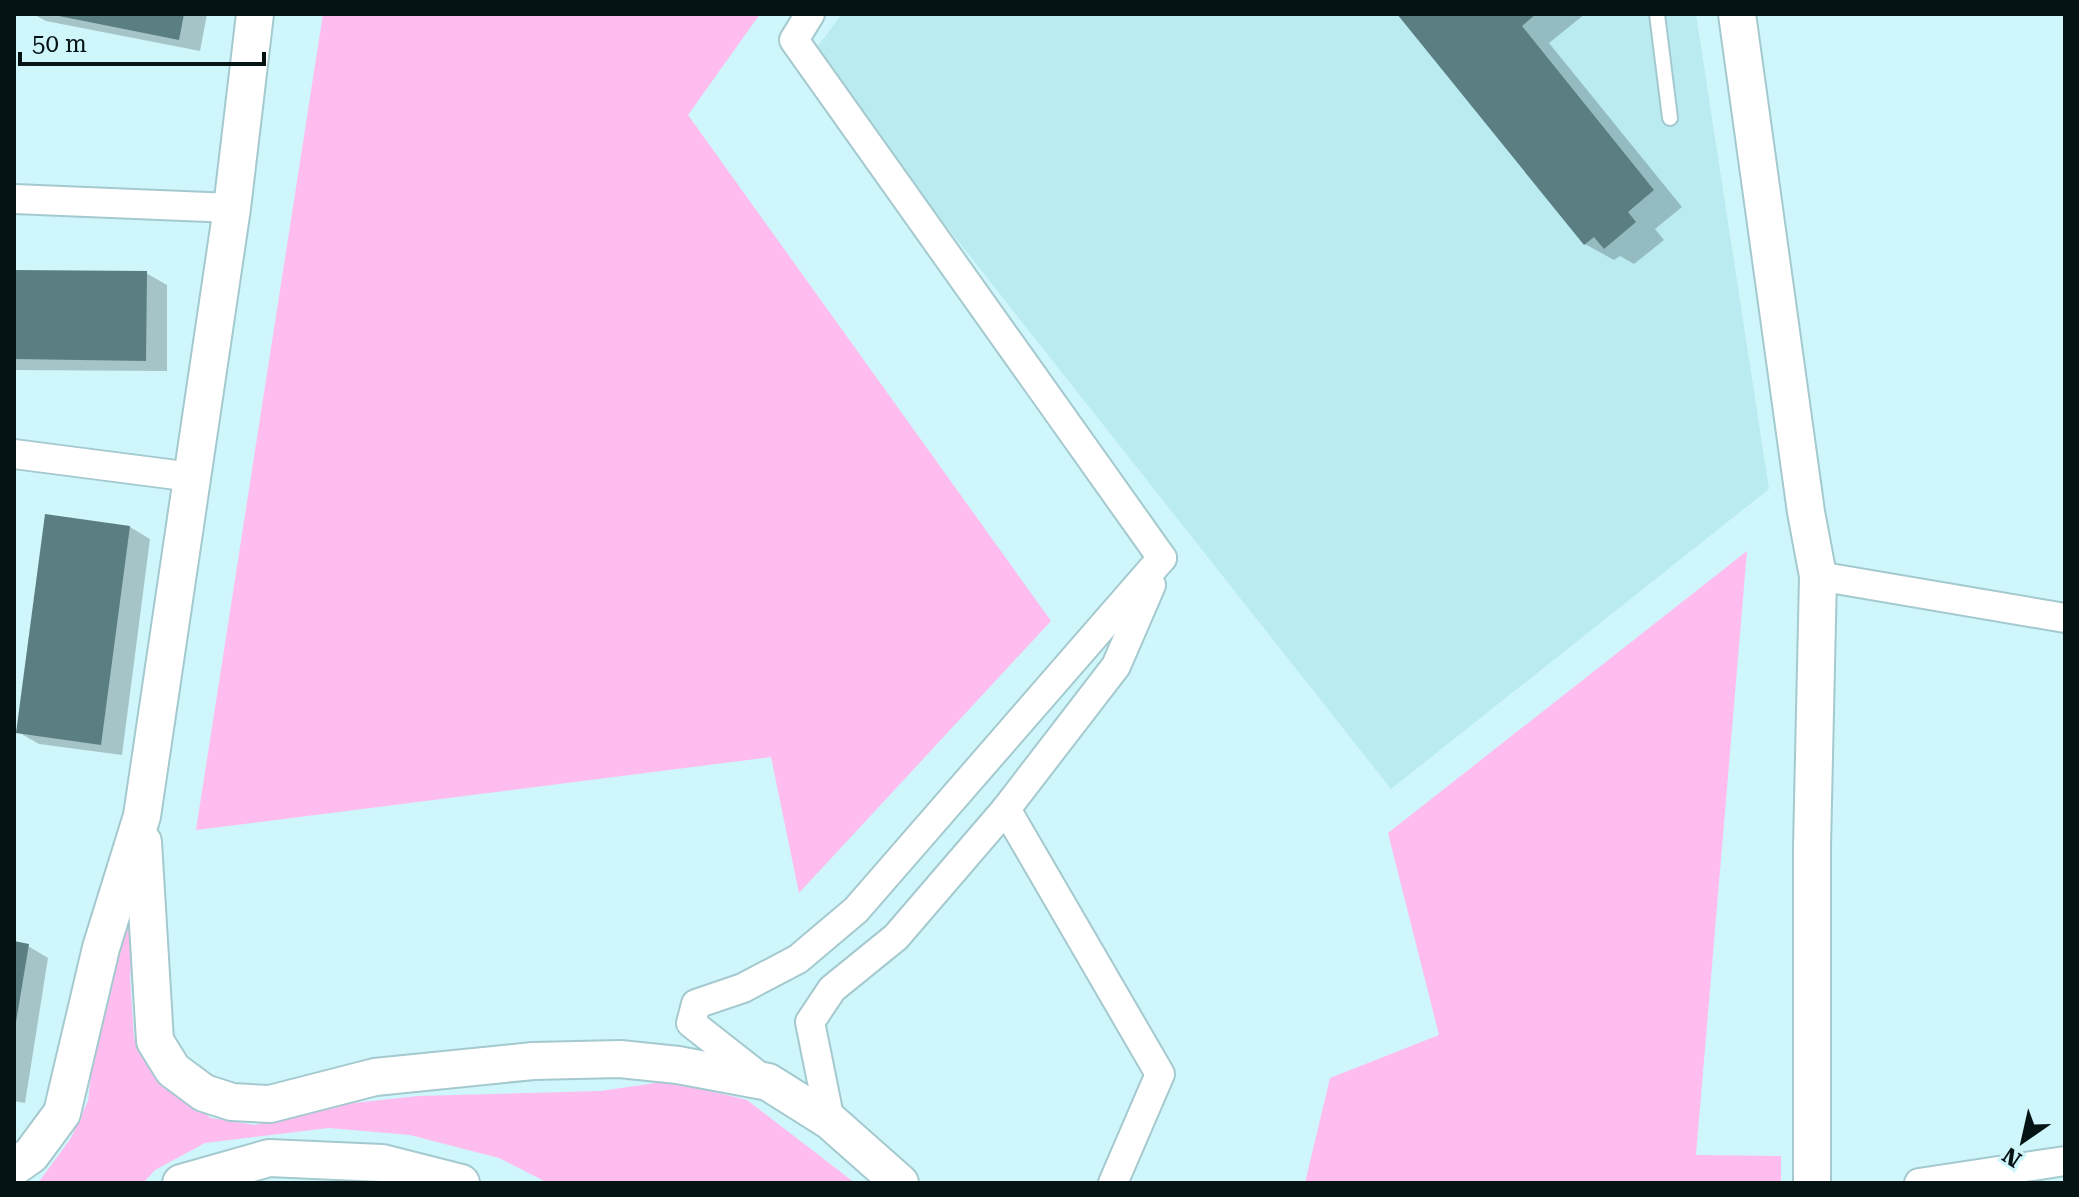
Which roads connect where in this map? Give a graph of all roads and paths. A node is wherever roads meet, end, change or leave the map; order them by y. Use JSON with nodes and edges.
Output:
{"nodes":[{"id":1,"x":255,"y":14,"type":"edge"},
{"id":2,"x":810,"y":14,"type":"edge"},
{"id":3,"x":1657,"y":14,"type":"edge"},
{"id":4,"x":1737,"y":14,"type":"edge"},
{"id":5,"x":1670,"y":118,"type":"dead end"},
{"id":6,"x":14,"y":199,"type":"edge"},
{"id":7,"x":232,"y":208,"type":"junction"},
{"id":8,"x":14,"y":454,"type":"edge"},
{"id":9,"x":192,"y":477,"type":"junction"},
{"id":10,"x":1162,"y":558,"type":"junction"},
{"id":11,"x":1818,"y":576,"type":"junction"},
{"id":12,"x":2065,"y":618,"type":"edge"},
{"id":13,"x":1006,"y":809,"type":"junction"},
{"id":14,"x":142,"y":816,"type":"junction"},
{"id":15,"x":768,"y":1082,"type":"junction"},
{"id":16,"x":830,"y":1121,"type":"junction"},
{"id":17,"x":2065,"y":1161,"type":"edge"},
{"id":18,"x":14,"y":1167,"type":"edge"},
{"id":19,"x":181,"y":1183,"type":"edge"},
{"id":20,"x":461,"y":1183,"type":"edge"},
{"id":21,"x":900,"y":1183,"type":"edge"},
{"id":22,"x":1113,"y":1183,"type":"edge"},
{"id":23,"x":1812,"y":1183,"type":"edge"},
{"id":24,"x":1919,"y":1183,"type":"edge"}],
"edges":[{"from":1,"to":7,"type":"street"},
{"from":2,"to":10,"type":"street"},
{"from":3,"to":5,"type":"lane"},
{"from":4,"to":11,"type":"street"},
{"from":6,"to":7,"type":"street"},
{"from":7,"to":9,"type":"street"},
{"from":8,"to":9,"type":"street"},
{"from":9,"to":14,"type":"street"},
{"from":10,"to":13,"type":"street"},
{"from":10,"to":15,"type":"street"},
{"from":11,"to":12,"type":"street"},
{"from":11,"to":23,"type":"street"},
{"from":13,"to":16,"type":"street"},
{"from":13,"to":22,"type":"street"},
{"from":14,"to":15,"type":"street"},
{"from":14,"to":18,"type":"street"},
{"from":15,"to":16,"type":"street"},
{"from":16,"to":21,"type":"street"},
{"from":17,"to":24,"type":"street"},
{"from":19,"to":20,"type":"street"}]}
